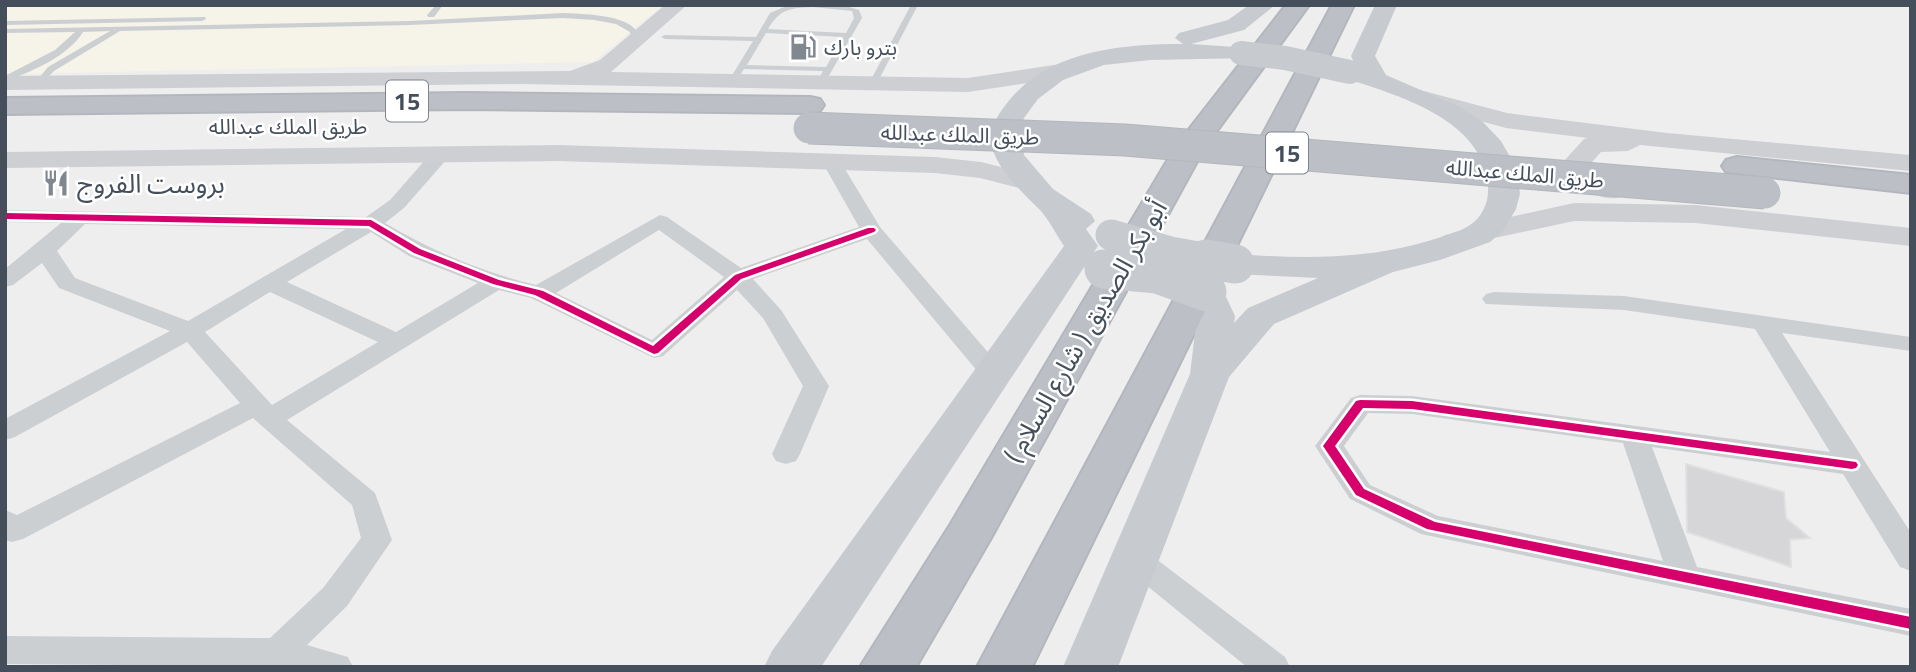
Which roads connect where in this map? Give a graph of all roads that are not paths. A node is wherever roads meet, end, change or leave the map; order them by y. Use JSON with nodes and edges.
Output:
{"nodes":[{"id":1,"x":440,"y":5,"type":"edge"},
{"id":2,"x":677,"y":5,"type":"edge"},
{"id":3,"x":701,"y":5,"type":"edge"},
{"id":4,"x":915,"y":5,"type":"edge"},
{"id":5,"x":1343,"y":5,"type":"edge"},
{"id":6,"x":1386,"y":5,"type":"edge"},
{"id":7,"x":1275,"y":6,"type":"edge"},
{"id":8,"x":585,"y":9,"type":"dead end"},
{"id":9,"x":431,"y":15,"type":"junction"},
{"id":10,"x":575,"y":16,"type":"junction"},
{"id":11,"x":347,"y":17,"type":"junction"},
{"id":12,"x":485,"y":18,"type":"junction"},
{"id":13,"x":5,"y":23,"type":"edge"},
{"id":14,"x":338,"y":25,"type":"junction"},
{"id":15,"x":119,"y":29,"type":"junction"},
{"id":16,"x":80,"y":30,"type":"junction"},
{"id":17,"x":764,"y":31,"type":"junction"},
{"id":18,"x":5,"y":32,"type":"edge"},
{"id":19,"x":1374,"y":33,"type":"junction"},
{"id":20,"x":848,"y":35,"type":"junction"},
{"id":21,"x":665,"y":37,"type":"junction"},
{"id":22,"x":758,"y":39,"type":"junction"},
{"id":23,"x":636,"y":41,"type":"junction"},
{"id":24,"x":1113,"y":57,"type":"junction"},
{"id":25,"x":1060,"y":71,"type":"junction"},
{"id":26,"x":736,"y":74,"type":"junction"},
{"id":27,"x":1363,"y":76,"type":"junction"},
{"id":28,"x":520,"y":77,"type":"junction"},
{"id":29,"x":5,"y":81,"type":"edge"},
{"id":30,"x":666,"y":81,"type":"junction"},
{"id":31,"x":45,"y":83,"type":"junction"},
{"id":32,"x":868,"y":85,"type":"junction"},
{"id":33,"x":817,"y":96,"type":"junction"},
{"id":34,"x":1420,"y":97,"type":"junction"},
{"id":35,"x":5,"y":106,"type":"edge"},
{"id":36,"x":5,"y":128,"type":"edge"},
{"id":37,"x":1667,"y":141,"type":"junction"},
{"id":38,"x":440,"y":155,"type":"junction"},
{"id":39,"x":5,"y":160,"type":"edge"},
{"id":40,"x":830,"y":160,"type":"junction"},
{"id":41,"x":1911,"y":163,"type":"edge"},
{"id":42,"x":1027,"y":182,"type":"junction"},
{"id":43,"x":1911,"y":184,"type":"edge"},
{"id":44,"x":1911,"y":210,"type":"edge"},
{"id":45,"x":1057,"y":211,"type":"junction"},
{"id":46,"x":1696,"y":214,"type":"junction"},
{"id":47,"x":5,"y":216,"type":"edge"},
{"id":48,"x":80,"y":216,"type":"junction"},
{"id":49,"x":371,"y":223,"type":"junction"},
{"id":50,"x":871,"y":230,"type":"junction"},
{"id":51,"x":1485,"y":231,"type":"junction"},
{"id":52,"x":1911,"y":237,"type":"edge"},
{"id":53,"x":45,"y":250,"type":"junction"},
{"id":54,"x":1108,"y":252,"type":"junction"},
{"id":55,"x":1380,"y":265,"type":"junction"},
{"id":56,"x":738,"y":277,"type":"junction"},
{"id":57,"x":5,"y":280,"type":"edge"},
{"id":58,"x":496,"y":282,"type":"junction"},
{"id":59,"x":269,"y":283,"type":"junction"},
{"id":60,"x":1053,"y":288,"type":"junction"},
{"id":61,"x":538,"y":293,"type":"junction"},
{"id":62,"x":1494,"y":299,"type":"dead end"},
{"id":63,"x":1763,"y":322,"type":"junction"},
{"id":64,"x":190,"y":330,"type":"junction"},
{"id":65,"x":396,"y":341,"type":"junction"},
{"id":66,"x":1911,"y":344,"type":"edge"},
{"id":67,"x":992,"y":372,"type":"junction"},
{"id":68,"x":1210,"y":374,"type":"junction"},
{"id":69,"x":5,"y":408,"type":"edge"},
{"id":70,"x":263,"y":412,"type":"junction"},
{"id":71,"x":32,"y":416,"type":"junction"},
{"id":72,"x":5,"y":431,"type":"edge"},
{"id":73,"x":1634,"y":435,"type":"junction"},
{"id":74,"x":786,"y":454,"type":"dead end"},
{"id":75,"x":1852,"y":465,"type":"junction"},
{"id":76,"x":5,"y":521,"type":"edge"},
{"id":77,"x":1911,"y":559,"type":"edge"},
{"id":78,"x":1136,"y":560,"type":"junction"},
{"id":79,"x":1685,"y":577,"type":"junction"},
{"id":80,"x":1911,"y":623,"type":"edge"},
{"id":81,"x":5,"y":650,"type":"edge"},
{"id":82,"x":278,"y":652,"type":"junction"},
{"id":83,"x":336,"y":667,"type":"edge"},
{"id":84,"x":791,"y":667,"type":"edge"},
{"id":85,"x":887,"y":667,"type":"edge"},
{"id":86,"x":1004,"y":667,"type":"edge"},
{"id":87,"x":1090,"y":667,"type":"edge"},
{"id":88,"x":1273,"y":667,"type":"edge"}],
"edges":[{"from":1,"to":9,"type":"lane"},
{"from":2,"to":23,"type":"main road"},
{"from":3,"to":21,"type":"main road"},
{"from":4,"to":32,"type":"lane"},
{"from":5,"to":86,"type":"highway"},
{"from":6,"to":19,"type":"main road"},
{"from":7,"to":19,"type":"main road"},
{"from":7,"to":24,"type":"main road"},
{"from":7,"to":85,"type":"highway","name":"( شارع السلام ) أبو بكر الصديق"},
{"from":8,"to":10,"type":"lane"},
{"from":9,"to":11,"type":"lane"},
{"from":9,"to":12,"type":"lane"},
{"from":10,"to":12,"type":"lane"},
{"from":10,"to":23,"type":"lane"},
{"from":11,"to":13,"type":"lane"},
{"from":11,"to":14,"type":"lane"},
{"from":12,"to":14,"type":"lane"},
{"from":14,"to":15,"type":"lane"},
{"from":15,"to":16,"type":"lane"},
{"from":15,"to":31,"type":"lane"},
{"from":16,"to":18,"type":"lane"},
{"from":16,"to":29,"type":"lane"},
{"from":17,"to":20,"type":"lane"},
{"from":17,"to":20,"type":"lane"},
{"from":17,"to":22,"type":"lane"},
{"from":19,"to":27,"type":"main road"},
{"from":20,"to":33,"type":"lane"},
{"from":21,"to":22,"type":"lane"},
{"from":21,"to":30,"type":"main road"},
{"from":22,"to":26,"type":"lane"},
{"from":23,"to":28,"type":"main road"},
{"from":24,"to":25,"type":"main road"},
{"from":24,"to":27,"type":"main road","bridge":true},
{"from":25,"to":32,"type":"main road"},
{"from":25,"to":42,"type":"main road"},
{"from":26,"to":30,"type":"main road"},
{"from":26,"to":33,"type":"main road"},
{"from":27,"to":34,"type":"main road"},
{"from":28,"to":30,"type":"main road"},
{"from":28,"to":31,"type":"main road"},
{"from":29,"to":31,"type":"main road"},
{"from":32,"to":33,"type":"main road"},
{"from":32,"to":40,"type":"main road"},
{"from":33,"to":35,"type":"highway","name":"طريق الملك عبدالله","number":"15"},
{"from":33,"to":36,"type":"highway","name":"طريق الملك عبدالله","number":"15"},
{"from":33,"to":43,"type":"highway","name":"طريق الملك عبدالله","number":"15"},
{"from":33,"to":44,"type":"highway","name":"طريق الملك عبدالله","number":"15","bridge":true},
{"from":34,"to":37,"type":"main road"},
{"from":34,"to":51,"type":"main road"},
{"from":37,"to":41,"type":"main road"},
{"from":37,"to":46,"type":"main road"},
{"from":38,"to":39,"type":"main road"},
{"from":38,"to":40,"type":"main road"},
{"from":38,"to":49,"type":"street"},
{"from":40,"to":42,"type":"main road"},
{"from":40,"to":50,"type":"street"},
{"from":42,"to":45,"type":"main road"},
{"from":45,"to":54,"type":"main road"},
{"from":45,"to":60,"type":"main road"},
{"from":46,"to":51,"type":"main road"},
{"from":46,"to":52,"type":"main road"},
{"from":47,"to":48,"type":"street"},
{"from":48,"to":49,"type":"street"},
{"from":48,"to":53,"type":"street"},
{"from":49,"to":58,"type":"street"},
{"from":49,"to":59,"type":"street"},
{"from":50,"to":56,"type":"street"},
{"from":50,"to":67,"type":"street"},
{"from":51,"to":55,"type":"main road"},
{"from":53,"to":57,"type":"street"},
{"from":53,"to":64,"type":"street"},
{"from":54,"to":55,"type":"main road","bridge":true},
{"from":54,"to":60,"type":"main road"},
{"from":54,"to":68,"type":"main road","bridge":true},
{"from":55,"to":68,"type":"main road"},
{"from":56,"to":61,"type":"street"},
{"from":56,"to":61,"type":"street"},
{"from":56,"to":74,"type":"street"},
{"from":58,"to":61,"type":"street"},
{"from":58,"to":65,"type":"street"},
{"from":59,"to":64,"type":"street"},
{"from":59,"to":65,"type":"street"},
{"from":60,"to":67,"type":"main road"},
{"from":62,"to":63,"type":"street"},
{"from":63,"to":66,"type":"street"},
{"from":63,"to":75,"type":"street"},
{"from":64,"to":70,"type":"street"},
{"from":64,"to":71,"type":"street"},
{"from":65,"to":70,"type":"street"},
{"from":67,"to":84,"type":"main road"},
{"from":68,"to":78,"type":"main road"},
{"from":69,"to":71,"type":"street"},
{"from":70,"to":76,"type":"street"},
{"from":70,"to":82,"type":"street"},
{"from":71,"to":72,"type":"street"},
{"from":73,"to":75,"type":"street"},
{"from":73,"to":79,"type":"street"},
{"from":73,"to":79,"type":"street"},
{"from":75,"to":77,"type":"street"},
{"from":78,"to":87,"type":"main road"},
{"from":78,"to":88,"type":"street"},
{"from":79,"to":80,"type":"street"},
{"from":81,"to":82,"type":"street"},
{"from":82,"to":83,"type":"street"}]}
